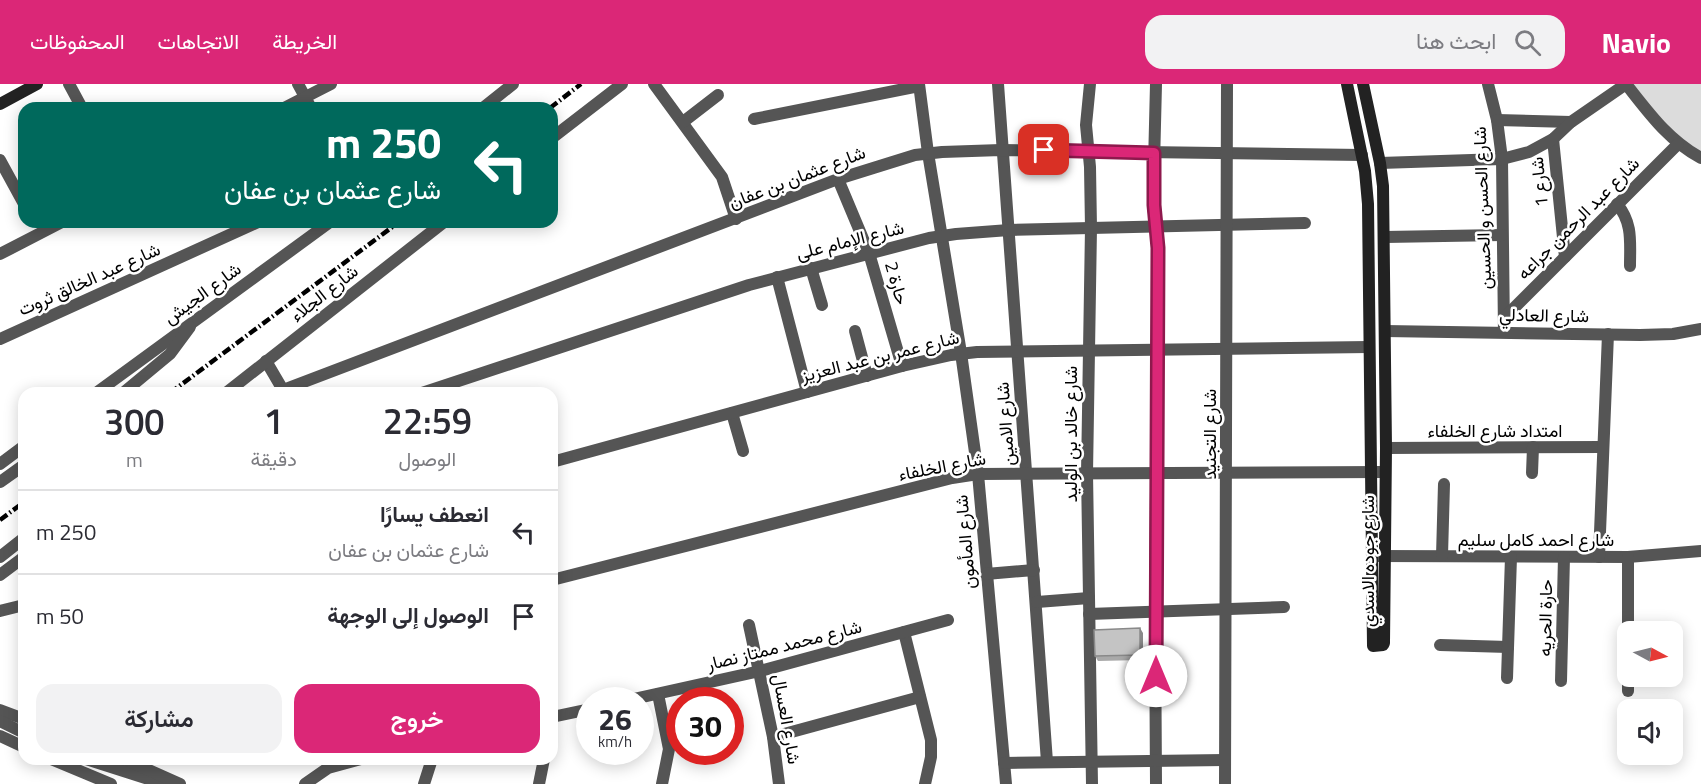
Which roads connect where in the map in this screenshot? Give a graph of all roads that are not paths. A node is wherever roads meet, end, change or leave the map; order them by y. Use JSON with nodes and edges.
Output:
{"nodes":[{"id":1,"x":37,"y":84,"type":"edge"},
{"id":2,"x":69,"y":84,"type":"edge"},
{"id":3,"x":298,"y":84,"type":"edge"},
{"id":4,"x":331,"y":84,"type":"edge"},
{"id":5,"x":513,"y":84,"type":"edge"},
{"id":6,"x":622,"y":84,"type":"edge"},
{"id":7,"x":654,"y":84,"type":"edge"},
{"id":8,"x":998,"y":84,"type":"edge"},
{"id":9,"x":1090,"y":84,"type":"edge"},
{"id":10,"x":1156,"y":84,"type":"edge"},
{"id":11,"x":1227,"y":84,"type":"edge"},
{"id":12,"x":1347,"y":84,"type":"edge"},
{"id":13,"x":1363,"y":84,"type":"edge"},
{"id":14,"x":1488,"y":84,"type":"edge"},
{"id":15,"x":1626,"y":84,"type":"edge"},
{"id":16,"x":919,"y":85,"type":"edge"},
{"id":17,"x":718,"y":94,"type":"dead end"},
{"id":18,"x":79,"y":102,"type":"edge"},
{"id":19,"x":307,"y":102,"type":"edge"},
{"id":20,"x":309,"y":102,"type":"edge"},
{"id":21,"x":490,"y":102,"type":"edge"},
{"id":22,"x":0,"y":104,"type":"edge"},
{"id":23,"x":754,"y":119,"type":"dead end"},
{"id":24,"x":1497,"y":120,"type":"junction"},
{"id":25,"x":682,"y":122,"type":"junction"},
{"id":26,"x":1571,"y":122,"type":"junction"},
{"id":27,"x":558,"y":133,"type":"edge"},
{"id":28,"x":1553,"y":139,"type":"junction"},
{"id":29,"x":1678,"y":144,"type":"junction"},
{"id":30,"x":1001,"y":150,"type":"junction"},
{"id":31,"x":1087,"y":151,"type":"junction"},
{"id":32,"x":928,"y":153,"type":"junction"},
{"id":33,"x":1154,"y":153,"type":"junction"},
{"id":34,"x":1227,"y":153,"type":"junction"},
{"id":35,"x":1362,"y":155,"type":"junction"},
{"id":36,"x":1701,"y":158,"type":"edge"},
{"id":37,"x":1502,"y":159,"type":"junction"},
{"id":38,"x":0,"y":160,"type":"edge"},
{"id":39,"x":1380,"y":164,"type":"junction"},
{"id":40,"x":838,"y":179,"type":"junction"},
{"id":41,"x":18,"y":193,"type":"edge"},
{"id":42,"x":1617,"y":204,"type":"junction"},
{"id":43,"x":736,"y":219,"type":"junction"},
{"id":44,"x":1305,"y":223,"type":"dead end"},
{"id":45,"x":1227,"y":225,"type":"junction"},
{"id":46,"x":1156,"y":226,"type":"junction"},
{"id":47,"x":37,"y":228,"type":"edge"},
{"id":48,"x":245,"y":228,"type":"edge"},
{"id":49,"x":322,"y":228,"type":"edge"},
{"id":50,"x":436,"y":228,"type":"edge"},
{"id":51,"x":1091,"y":228,"type":"junction"},
{"id":52,"x":1009,"y":230,"type":"junction"},
{"id":53,"x":1502,"y":235,"type":"junction"},
{"id":54,"x":943,"y":236,"type":"junction"},
{"id":55,"x":1385,"y":237,"type":"junction"},
{"id":56,"x":869,"y":253,"type":"junction"},
{"id":57,"x":0,"y":254,"type":"edge"},
{"id":58,"x":1565,"y":257,"type":"junction"},
{"id":59,"x":1630,"y":266,"type":"dead end"},
{"id":60,"x":811,"y":268,"type":"junction"},
{"id":61,"x":777,"y":277,"type":"junction"},
{"id":62,"x":822,"y":305,"type":"dead end"},
{"id":63,"x":1504,"y":318,"type":"junction"},
{"id":64,"x":195,"y":320,"type":"junction"},
{"id":65,"x":1701,"y":329,"type":"edge"},
{"id":66,"x":855,"y":331,"type":"dead end"},
{"id":67,"x":1385,"y":331,"type":"junction"},
{"id":68,"x":1504,"y":332,"type":"junction"},
{"id":69,"x":1608,"y":334,"type":"junction"},
{"id":70,"x":0,"y":339,"type":"edge"},
{"id":71,"x":1369,"y":347,"type":"junction"},
{"id":72,"x":1158,"y":349,"type":"junction"},
{"id":73,"x":1227,"y":349,"type":"junction"},
{"id":74,"x":1088,"y":350,"type":"junction"},
{"id":75,"x":1017,"y":351,"type":"junction"},
{"id":76,"x":962,"y":353,"type":"junction"},
{"id":77,"x":266,"y":361,"type":"junction"},
{"id":78,"x":902,"y":366,"type":"junction"},
{"id":79,"x":867,"y":376,"type":"junction"},
{"id":80,"x":104,"y":387,"type":"edge"},
{"id":81,"x":130,"y":387,"type":"edge"},
{"id":82,"x":234,"y":387,"type":"edge"},
{"id":83,"x":277,"y":387,"type":"edge"},
{"id":84,"x":290,"y":387,"type":"edge"},
{"id":85,"x":440,"y":387,"type":"edge"},
{"id":86,"x":807,"y":392,"type":"junction"},
{"id":87,"x":732,"y":413,"type":"junction"},
{"id":88,"x":1533,"y":447,"type":"junction"},
{"id":89,"x":1604,"y":447,"type":"junction"},
{"id":90,"x":1386,"y":448,"type":"junction"},
{"id":91,"x":18,"y":450,"type":"edge"},
{"id":92,"x":743,"y":451,"type":"dead end"},
{"id":93,"x":558,"y":460,"type":"edge"},
{"id":94,"x":0,"y":464,"type":"edge"},
{"id":95,"x":18,"y":469,"type":"edge"},
{"id":96,"x":1156,"y":472,"type":"junction"},
{"id":97,"x":1227,"y":472,"type":"junction"},
{"id":98,"x":1370,"y":472,"type":"junction"},
{"id":99,"x":1385,"y":472,"type":"junction"},
{"id":100,"x":1026,"y":473,"type":"junction"},
{"id":101,"x":1087,"y":473,"type":"junction"},
{"id":102,"x":1532,"y":473,"type":"dead end"},
{"id":103,"x":978,"y":474,"type":"junction"},
{"id":104,"x":0,"y":482,"type":"edge"},
{"id":105,"x":1444,"y":484,"type":"dead end"},
{"id":106,"x":18,"y":543,"type":"edge"},
{"id":107,"x":1701,"y":551,"type":"edge"},
{"id":108,"x":1371,"y":556,"type":"junction"},
{"id":109,"x":1386,"y":556,"type":"junction"},
{"id":110,"x":1442,"y":556,"type":"junction"},
{"id":111,"x":0,"y":557,"type":"edge"},
{"id":112,"x":1511,"y":557,"type":"junction"},
{"id":113,"x":1564,"y":557,"type":"junction"},
{"id":114,"x":1599,"y":557,"type":"junction"},
{"id":115,"x":1628,"y":557,"type":"junction"},
{"id":116,"x":18,"y":562,"type":"edge"},
{"id":117,"x":1034,"y":570,"type":"junction"},
{"id":118,"x":986,"y":574,"type":"junction"},
{"id":119,"x":0,"y":575,"type":"edge"},
{"id":120,"x":558,"y":578,"type":"edge"},
{"id":121,"x":1089,"y":598,"type":"junction"},
{"id":122,"x":1037,"y":602,"type":"junction"},
{"id":123,"x":18,"y":607,"type":"edge"},
{"id":124,"x":1284,"y":607,"type":"dead end"},
{"id":125,"x":1225,"y":610,"type":"junction"},
{"id":126,"x":0,"y":611,"type":"edge"},
{"id":127,"x":1155,"y":612,"type":"junction"},
{"id":128,"x":1089,"y":614,"type":"junction"},
{"id":129,"x":948,"y":620,"type":"dead end"},
{"id":130,"x":1628,"y":621,"type":"edge"},
{"id":131,"x":749,"y":625,"type":"dead end"},
{"id":132,"x":904,"y":632,"type":"junction"},
{"id":133,"x":1440,"y":645,"type":"dead end"},
{"id":134,"x":1508,"y":647,"type":"junction"},
{"id":135,"x":760,"y":671,"type":"junction"},
{"id":136,"x":1507,"y":678,"type":"dead end"},
{"id":137,"x":1562,"y":681,"type":"dead end"},
{"id":138,"x":1628,"y":687,"type":"edge"},
{"id":139,"x":1628,"y":691,"type":"dead end"},
{"id":140,"x":658,"y":694,"type":"junction"},
{"id":141,"x":654,"y":695,"type":"edge"},
{"id":142,"x":920,"y":697,"type":"junction"},
{"id":143,"x":0,"y":710,"type":"edge"},
{"id":144,"x":576,"y":712,"type":"edge"},
{"id":145,"x":18,"y":715,"type":"edge"},
{"id":146,"x":558,"y":716,"type":"edge"},
{"id":147,"x":0,"y":721,"type":"edge"},
{"id":148,"x":18,"y":730,"type":"edge"},
{"id":149,"x":0,"y":736,"type":"edge"},
{"id":150,"x":773,"y":737,"type":"junction"},
{"id":151,"x":18,"y":744,"type":"edge"},
{"id":152,"x":1225,"y":760,"type":"junction"},
{"id":153,"x":1156,"y":761,"type":"junction"},
{"id":154,"x":1047,"y":762,"type":"junction"},
{"id":155,"x":1092,"y":762,"type":"junction"},
{"id":156,"x":1004,"y":763,"type":"junction"},
{"id":157,"x":65,"y":765,"type":"edge"},
{"id":158,"x":105,"y":765,"type":"edge"},
{"id":159,"x":137,"y":765,"type":"edge"},
{"id":160,"x":339,"y":765,"type":"edge"},
{"id":161,"x":430,"y":765,"type":"edge"},
{"id":162,"x":543,"y":765,"type":"edge"},
{"id":163,"x":111,"y":784,"type":"edge"},
{"id":164,"x":164,"y":784,"type":"edge"},
{"id":165,"x":180,"y":784,"type":"edge"},
{"id":166,"x":305,"y":784,"type":"edge"},
{"id":167,"x":424,"y":784,"type":"edge"},
{"id":168,"x":539,"y":784,"type":"edge"},
{"id":169,"x":662,"y":784,"type":"edge"},
{"id":170,"x":779,"y":784,"type":"edge"},
{"id":171,"x":925,"y":784,"type":"edge"},
{"id":172,"x":1006,"y":784,"type":"edge"},
{"id":173,"x":1092,"y":784,"type":"edge"},
{"id":174,"x":1156,"y":784,"type":"edge"},
{"id":175,"x":1225,"y":784,"type":"edge"}],
"edges":[{"from":1,"to":22,"type":"main road"},
{"from":2,"to":18,"type":"street"},
{"from":3,"to":19,"type":"street"},
{"from":4,"to":20,"type":"street"},
{"from":5,"to":21,"type":"street"},
{"from":6,"to":27,"type":"street"},
{"from":7,"to":25,"type":"street"},
{"from":8,"to":30,"type":"street","name":"شارع الامين"},
{"from":9,"to":31,"type":"street","name":"شارع خالد بن الوليد"},
{"from":10,"to":33,"type":"street"},
{"from":11,"to":34,"type":"street","name":"شارع التجنيد"},
{"from":12,"to":35,"type":"main road","name":"شارع جوده الاسدي"},
{"from":13,"to":39,"type":"main road","name":"شارع جوده الاسدي"},
{"from":14,"to":24,"type":"street","name":"شارع الحسن و الحسين"},
{"from":15,"to":26,"type":"street"},
{"from":15,"to":29,"type":"street"},
{"from":16,"to":23,"type":"street"},
{"from":16,"to":32,"type":"street","name":"شارع المأمون"},
{"from":17,"to":25,"type":"street"},
{"from":24,"to":26,"type":"street"},
{"from":24,"to":37,"type":"street","name":"شارع الحسن و الحسين"},
{"from":25,"to":43,"type":"street"},
{"from":26,"to":28,"type":"street"},
{"from":28,"to":37,"type":"street"},
{"from":28,"to":58,"type":"street","name":"شارع 1"},
{"from":29,"to":36,"type":"street"},
{"from":29,"to":42,"type":"street","name":"شارع عبد الرحمن جراعه"},
{"from":30,"to":31,"type":"street","name":"شارع عثمان بن عفان"},
{"from":30,"to":32,"type":"street","name":"شارع عثمان بن عفان"},
{"from":30,"to":52,"type":"street","name":"شارع الامين"},
{"from":31,"to":33,"type":"street","name":"شارع عثمان بن عفان"},
{"from":31,"to":51,"type":"street","name":"شارع خالد بن الوليد"},
{"from":32,"to":40,"type":"street","name":"شارع عثمان بن عفان"},
{"from":32,"to":54,"type":"street","name":"شارع المأمون"},
{"from":33,"to":34,"type":"street","name":"شارع عثمان بن عفان"},
{"from":33,"to":46,"type":"street"},
{"from":34,"to":35,"type":"street","name":"شارع عثمان بن عفان"},
{"from":34,"to":45,"type":"street","name":"شارع التجنيد"},
{"from":35,"to":71,"type":"main road","name":"شارع جوده الاسدي"},
{"from":37,"to":39,"type":"street"},
{"from":37,"to":53,"type":"street","name":"شارع الحسن و الحسين"},
{"from":38,"to":41,"type":"street"},
{"from":39,"to":55,"type":"main road","name":"شارع جوده الاسدي"},
{"from":40,"to":43,"type":"street","name":"شارع عثمان بن عفان"},
{"from":40,"to":56,"type":"street","name":"حارة 2"},
{"from":42,"to":58,"type":"street","name":"شارع عبد الرحمن جراعه"},
{"from":42,"to":59,"type":"street"},
{"from":43,"to":84,"type":"street","name":"شارع عثمان بن عفان"},
{"from":44,"to":45,"type":"street","name":"شارع الإمام على"},
{"from":45,"to":46,"type":"street","name":"شارع الإمام على"},
{"from":45,"to":73,"type":"street","name":"شارع التجنيد"},
{"from":46,"to":51,"type":"street","name":"شارع الإمام على"},
{"from":46,"to":72,"type":"street"},
{"from":47,"to":57,"type":"street"},
{"from":48,"to":70,"type":"street","name":"شارع عبد الخالق ثروت"},
{"from":49,"to":64,"type":"street","name":"شارع الجيش"},
{"from":50,"to":77,"type":"street","name":"شارع الجلاء"},
{"from":51,"to":52,"type":"street","name":"شارع الإمام على"},
{"from":51,"to":74,"type":"street","name":"شارع خالد بن الوليد"},
{"from":52,"to":54,"type":"street","name":"شارع الإمام على"},
{"from":52,"to":75,"type":"street","name":"شارع الامين"},
{"from":53,"to":55,"type":"street"},
{"from":53,"to":63,"type":"street","name":"شارع الحسن و الحسين"},
{"from":54,"to":56,"type":"street","name":"شارع الإمام على"},
{"from":54,"to":76,"type":"street","name":"شارع المأمون"},
{"from":55,"to":67,"type":"main road","name":"شارع جوده الاسدي"},
{"from":56,"to":60,"type":"street","name":"شارع الإمام على"},
{"from":56,"to":78,"type":"street","name":"حارة 2"},
{"from":58,"to":63,"type":"street","name":"شارع عبد الرحمن جراعه"},
{"from":60,"to":61,"type":"street","name":"شارع الإمام على"},
{"from":60,"to":62,"type":"street"},
{"from":61,"to":85,"type":"street","name":"شارع الإمام على"},
{"from":61,"to":86,"type":"street"},
{"from":63,"to":68,"type":"street","name":"شارع الحسن و الحسين"},
{"from":64,"to":80,"type":"street","name":"شارع الجيش"},
{"from":64,"to":81,"type":"street"},
{"from":65,"to":69,"type":"street","name":"شارع العادلي"},
{"from":66,"to":79,"type":"street"},
{"from":67,"to":68,"type":"street","name":"شارع العادلي"},
{"from":67,"to":90,"type":"main road","name":"شارع جوده الاسدي"},
{"from":68,"to":69,"type":"street","name":"شارع العادلي"},
{"from":69,"to":89,"type":"street"},
{"from":71,"to":73,"type":"street","name":"شارع عمر بن عبد العزيز"},
{"from":71,"to":98,"type":"main road","name":"شارع جوده الاسدي"},
{"from":72,"to":73,"type":"street","name":"شارع عمر بن عبد العزيز"},
{"from":72,"to":74,"type":"street","name":"شارع عمر بن عبد العزيز"},
{"from":72,"to":96,"type":"street"},
{"from":73,"to":97,"type":"street","name":"شارع التجنيد"},
{"from":74,"to":75,"type":"street","name":"شارع عمر بن عبد العزيز"},
{"from":74,"to":101,"type":"street","name":"شارع خالد بن الوليد"},
{"from":75,"to":76,"type":"street","name":"شارع عمر بن عبد العزيز"},
{"from":75,"to":100,"type":"street","name":"شارع الامين"},
{"from":76,"to":78,"type":"street","name":"شارع عمر بن عبد العزيز"},
{"from":76,"to":103,"type":"street","name":"شارع المأمون"},
{"from":77,"to":82,"type":"street","name":"شارع الجلاء"},
{"from":77,"to":83,"type":"street"},
{"from":78,"to":79,"type":"street","name":"شارع عمر بن عبد العزيز"},
{"from":79,"to":86,"type":"street","name":"شارع عمر بن عبد العزيز"},
{"from":86,"to":87,"type":"street","name":"شارع عمر بن عبد العزيز"},
{"from":87,"to":92,"type":"street"},
{"from":87,"to":93,"type":"street","name":"شارع عمر بن عبد العزيز"},
{"from":88,"to":89,"type":"street","name":"امتداد شارع الخلفاء"},
{"from":88,"to":90,"type":"street","name":"امتداد شارع الخلفاء"},
{"from":88,"to":102,"type":"street"},
{"from":89,"to":114,"type":"street"},
{"from":90,"to":99,"type":"main road","name":"شارع جوده الاسدي"},
{"from":91,"to":94,"type":"street"},
{"from":95,"to":104,"type":"street"},
{"from":96,"to":97,"type":"street","name":"شارع الخلفاء"},
{"from":96,"to":101,"type":"street","name":"شارع الخلفاء"},
{"from":96,"to":127,"type":"street"},
{"from":97,"to":98,"type":"street","name":"شارع الخلفاء"},
{"from":97,"to":125,"type":"street","name":"شارع التجنيد"},
{"from":98,"to":99,"type":"street","name":"شارع الخلفاء"},
{"from":98,"to":108,"type":"main road","name":"شارع جوده الاسدي"},
{"from":99,"to":109,"type":"main road","name":"شارع جوده الاسدي"},
{"from":100,"to":101,"type":"street","name":"شارع الخلفاء"},
{"from":100,"to":103,"type":"street","name":"شارع الخلفاء"},
{"from":100,"to":117,"type":"street","name":"شارع الامين"},
{"from":101,"to":121,"type":"street","name":"شارع خالد بن الوليد"},
{"from":103,"to":118,"type":"street","name":"شارع المأمون"},
{"from":103,"to":120,"type":"street","name":"شارع الخلفاء"},
{"from":105,"to":110,"type":"street"},
{"from":106,"to":111,"type":"street"},
{"from":107,"to":115,"type":"street","name":"شارع احمد كامل سليم"},
{"from":108,"to":109,"type":"street","name":"شارع احمد كامل سليم"},
{"from":108,"to":109,"type":"main road","name":"شارع جوده الاسدي"},
{"from":109,"to":110,"type":"street","name":"شارع احمد كامل سليم"},
{"from":110,"to":112,"type":"street","name":"شارع احمد كامل سليم"},
{"from":112,"to":113,"type":"street","name":"شارع احمد كامل سليم"},
{"from":112,"to":134,"type":"street"},
{"from":113,"to":114,"type":"street","name":"شارع احمد كامل سليم"},
{"from":113,"to":137,"type":"street","name":"حارة الحريه"},
{"from":114,"to":115,"type":"street","name":"شارع احمد كامل سليم"},
{"from":115,"to":130,"type":"street"},
{"from":116,"to":119,"type":"street"},
{"from":117,"to":118,"type":"street"},
{"from":117,"to":122,"type":"street","name":"شارع الامين"},
{"from":118,"to":156,"type":"street","name":"شارع المأمون"},
{"from":121,"to":122,"type":"street"},
{"from":121,"to":128,"type":"street","name":"شارع خالد بن الوليد"},
{"from":122,"to":154,"type":"street","name":"شارع الامين"},
{"from":123,"to":126,"type":"street"},
{"from":124,"to":125,"type":"street"},
{"from":125,"to":127,"type":"street"},
{"from":125,"to":152,"type":"street","name":"شارع التجنيد"},
{"from":127,"to":128,"type":"street"},
{"from":127,"to":153,"type":"street"},
{"from":128,"to":155,"type":"street","name":"شارع خالد بن الوليد"},
{"from":129,"to":132,"type":"street","name":"شارع محمد ممتاز نصار"},
{"from":131,"to":135,"type":"street","name":"شارع العسال"},
{"from":132,"to":135,"type":"street","name":"شارع محمد ممتاز نصار"},
{"from":132,"to":142,"type":"street"},
{"from":133,"to":134,"type":"street"},
{"from":134,"to":136,"type":"street"},
{"from":135,"to":140,"type":"street","name":"شارع محمد ممتاز نصار"},
{"from":135,"to":150,"type":"street","name":"شارع العسال"},
{"from":138,"to":139,"type":"street"},
{"from":140,"to":141,"type":"street","name":"شارع محمد ممتاز نصار"},
{"from":140,"to":169,"type":"street"},
{"from":142,"to":150,"type":"street"},
{"from":142,"to":171,"type":"street"},
{"from":143,"to":145,"type":"street"},
{"from":144,"to":146,"type":"street"},
{"from":147,"to":148,"type":"street"},
{"from":149,"to":151,"type":"street"},
{"from":150,"to":170,"type":"street","name":"شارع العسال"},
{"from":152,"to":153,"type":"street"},
{"from":152,"to":175,"type":"street","name":"شارع التجنيد"},
{"from":153,"to":155,"type":"street"},
{"from":153,"to":174,"type":"street"},
{"from":154,"to":155,"type":"street"},
{"from":154,"to":156,"type":"street"},
{"from":155,"to":173,"type":"street","name":"شارع خالد بن الوليد"},
{"from":156,"to":172,"type":"street","name":"شارع المأمون"},
{"from":157,"to":163,"type":"street"},
{"from":158,"to":164,"type":"street"},
{"from":159,"to":165,"type":"street"},
{"from":160,"to":166,"type":"street"},
{"from":161,"to":167,"type":"street"},
{"from":162,"to":168,"type":"street"}]}
